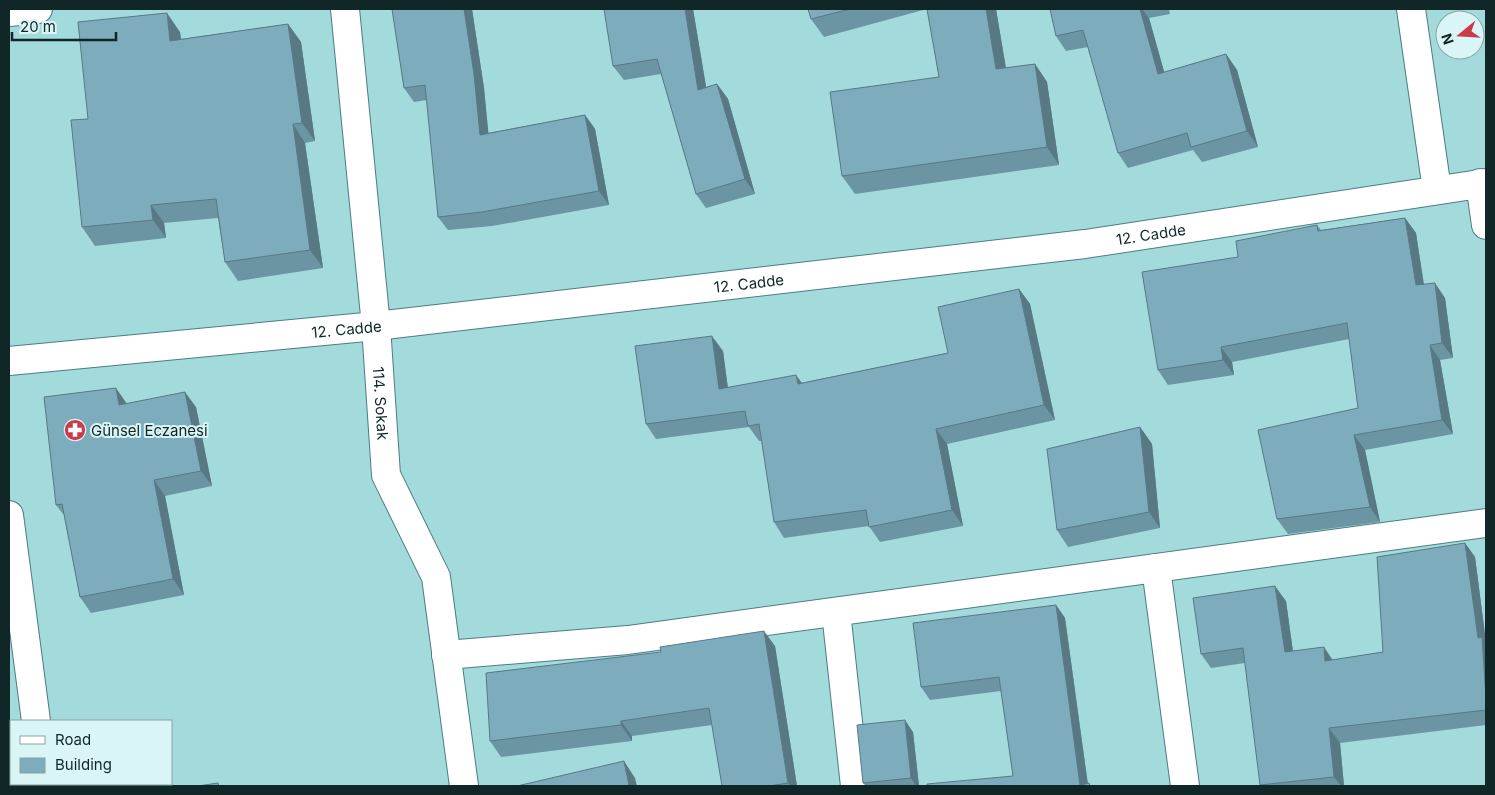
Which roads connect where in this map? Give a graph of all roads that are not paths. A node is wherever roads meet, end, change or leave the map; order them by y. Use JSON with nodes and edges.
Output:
{"nodes":[{"id":1,"x":38,"y":9,"type":"edge"},
{"id":2,"x":345,"y":9,"type":"edge"},
{"id":3,"x":1411,"y":9,"type":"edge"},
{"id":4,"x":9,"y":12,"type":"edge"},
{"id":5,"x":1483,"y":183,"type":"edge"},
{"id":6,"x":1437,"y":190,"type":"junction"},
{"id":7,"x":1486,"y":224,"type":"edge"},
{"id":8,"x":376,"y":326,"type":"junction"},
{"id":9,"x":9,"y":361,"type":"edge"},
{"id":10,"x":9,"y":514,"type":"edge"},
{"id":11,"x":1486,"y":523,"type":"edge"},
{"id":12,"x":1156,"y":568,"type":"junction"},
{"id":13,"x":836,"y":612,"type":"junction"},
{"id":14,"x":446,"y":654,"type":"junction"},
{"id":15,"x":36,"y":720,"type":"edge"},
{"id":16,"x":464,"y":786,"type":"edge"},
{"id":17,"x":855,"y":786,"type":"edge"},
{"id":18,"x":1186,"y":786,"type":"edge"}],
"edges":[{"from":1,"to":4,"type":"street"},
{"from":2,"to":8,"type":"street","name":"114. Sokak"},
{"from":3,"to":6,"type":"street"},
{"from":5,"to":6,"type":"street","name":"12. Cadde"},
{"from":5,"to":7,"type":"street"},
{"from":6,"to":8,"type":"street","name":"12. Cadde"},
{"from":8,"to":9,"type":"street","name":"12. Cadde"},
{"from":8,"to":14,"type":"street","name":"114. Sokak"},
{"from":10,"to":15,"type":"street"},
{"from":11,"to":12,"type":"street"},
{"from":12,"to":13,"type":"street"},
{"from":12,"to":18,"type":"street"},
{"from":13,"to":14,"type":"street"},
{"from":13,"to":17,"type":"street"},
{"from":14,"to":16,"type":"street","name":"114. Sokak"}]}
